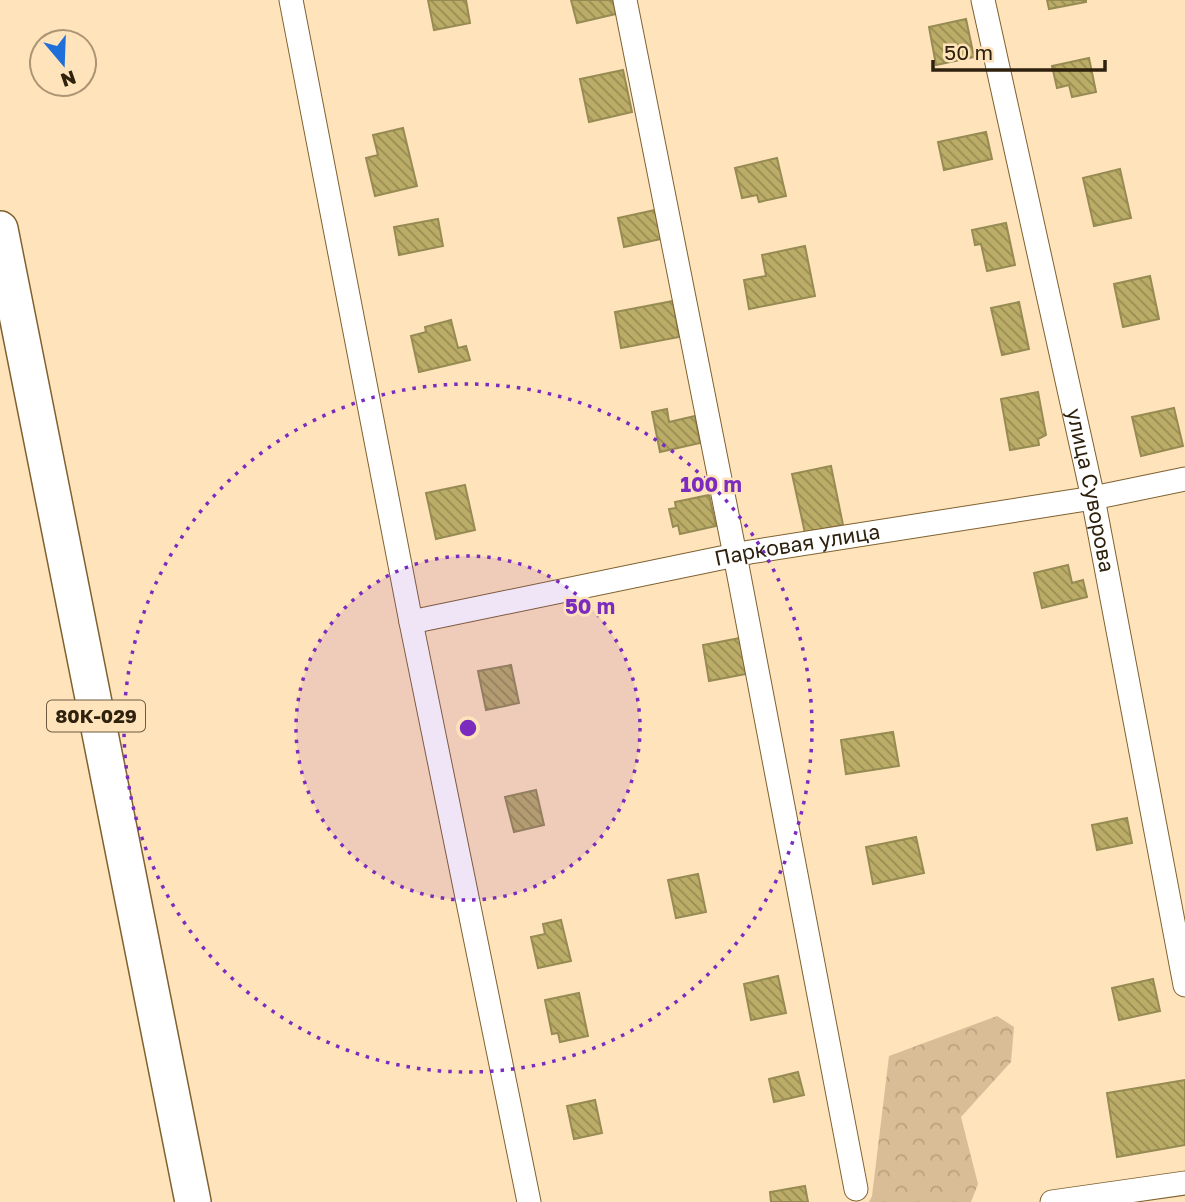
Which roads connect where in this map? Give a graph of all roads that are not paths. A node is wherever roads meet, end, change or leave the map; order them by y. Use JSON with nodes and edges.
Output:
{"nodes":[{"id":1,"x":291,"y":0,"type":"edge"},
{"id":2,"x":625,"y":0,"type":"edge"},
{"id":3,"x":983,"y":0,"type":"edge"},
{"id":4,"x":0,"y":229,"type":"edge"},
{"id":5,"x":1185,"y":479,"type":"edge"},
{"id":6,"x":1093,"y":498,"type":"junction"},
{"id":7,"x":736,"y":555,"type":"junction"},
{"id":8,"x":411,"y":622,"type":"junction"},
{"id":9,"x":1185,"y":985,"type":"edge"},
{"id":10,"x":1185,"y":1183,"type":"edge"},
{"id":11,"x":856,"y":1189,"type":"dead end"},
{"id":12,"x":192,"y":1202,"type":"edge"},
{"id":13,"x":529,"y":1202,"type":"edge"},
{"id":14,"x":1052,"y":1202,"type":"edge"}],
"edges":[{"from":1,"to":8,"type":"street"},
{"from":2,"to":7,"type":"street"},
{"from":3,"to":6,"type":"street","name":"улица Суворова"},
{"from":4,"to":12,"type":"main road","number":"80К-029"},
{"from":5,"to":6,"type":"street","name":"Парковая улица"},
{"from":6,"to":7,"type":"street","name":"Парковая улица"},
{"from":6,"to":9,"type":"street","name":"улица Суворова"},
{"from":7,"to":8,"type":"street","name":"Парковая улица"},
{"from":7,"to":11,"type":"street"},
{"from":8,"to":13,"type":"street"},
{"from":10,"to":14,"type":"street"}]}
